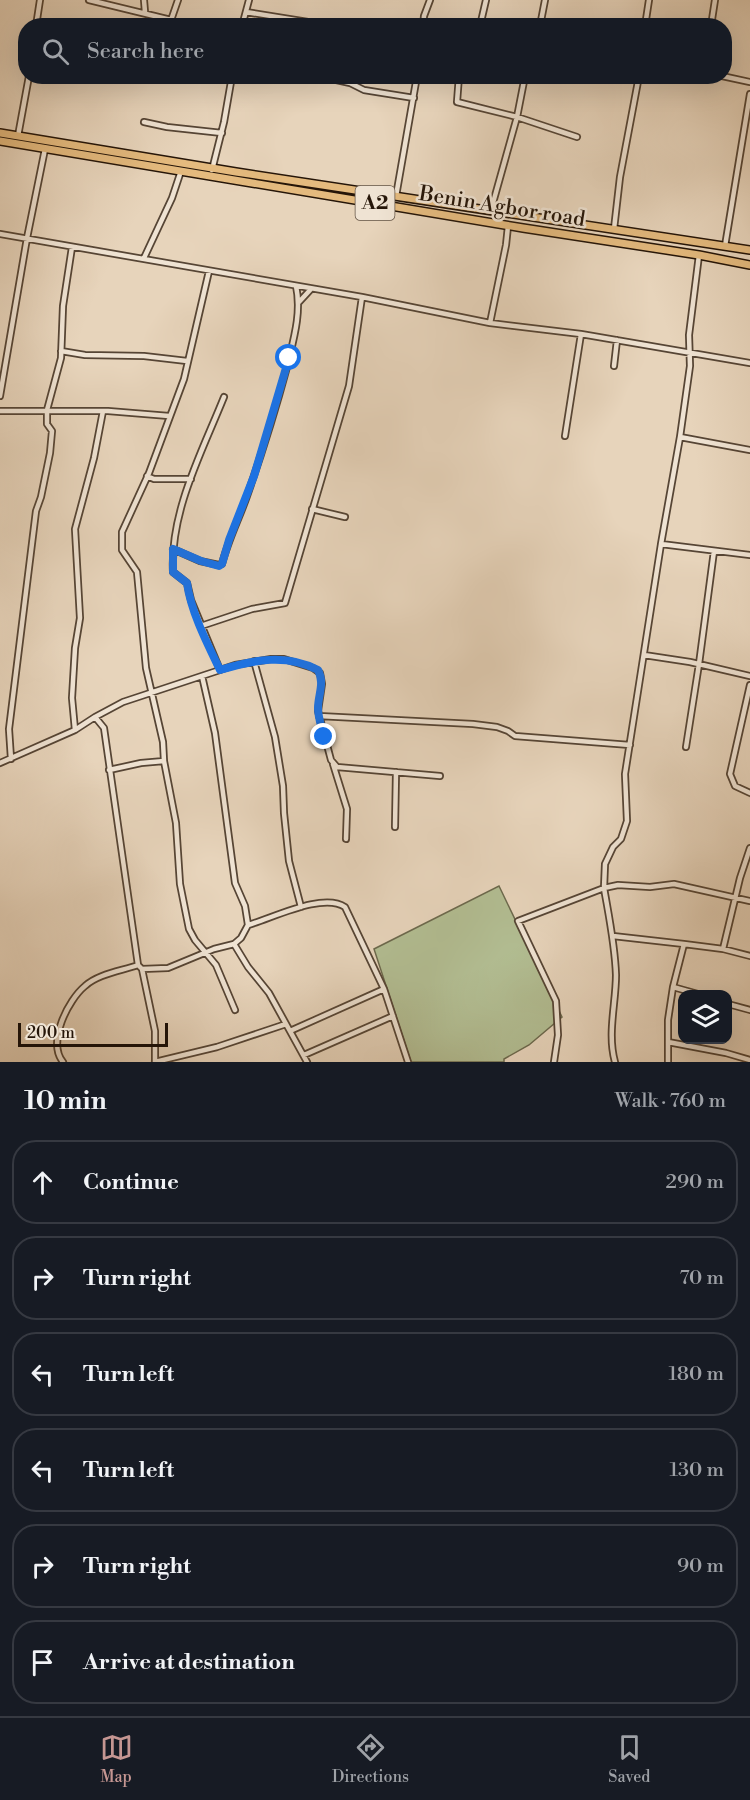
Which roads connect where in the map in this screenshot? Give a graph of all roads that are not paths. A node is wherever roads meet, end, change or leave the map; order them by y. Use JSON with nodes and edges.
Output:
{"nodes":[{"id":1,"x":40,"y":0,"type":"edge"},
{"id":2,"x":90,"y":0,"type":"edge"},
{"id":3,"x":144,"y":0,"type":"edge"},
{"id":4,"x":178,"y":0,"type":"edge"},
{"id":5,"x":249,"y":0,"type":"edge"},
{"id":6,"x":430,"y":0,"type":"edge"},
{"id":7,"x":486,"y":0,"type":"edge"},
{"id":8,"x":545,"y":0,"type":"edge"},
{"id":9,"x":649,"y":0,"type":"edge"},
{"id":10,"x":716,"y":0,"type":"edge"},
{"id":11,"x":144,"y":12,"type":"junction"},
{"id":12,"x":246,"y":12,"type":"junction"},
{"id":13,"x":37,"y":18,"type":"edge"},
{"id":14,"x":158,"y":18,"type":"edge"},
{"id":15,"x":172,"y":18,"type":"edge"},
{"id":16,"x":244,"y":18,"type":"edge"},
{"id":17,"x":283,"y":18,"type":"edge"},
{"id":18,"x":424,"y":18,"type":"edge"},
{"id":19,"x":482,"y":18,"type":"edge"},
{"id":20,"x":542,"y":18,"type":"edge"},
{"id":21,"x":646,"y":18,"type":"edge"},
{"id":22,"x":713,"y":18,"type":"edge"},
{"id":23,"x":732,"y":78,"type":"edge"},
{"id":24,"x":750,"y":82,"type":"edge"},
{"id":25,"x":28,"y":84,"type":"edge"},
{"id":26,"x":231,"y":84,"type":"edge"},
{"id":27,"x":352,"y":84,"type":"edge"},
{"id":28,"x":416,"y":84,"type":"edge"},
{"id":29,"x":458,"y":84,"type":"edge"},
{"id":30,"x":523,"y":84,"type":"edge"},
{"id":31,"x":637,"y":84,"type":"edge"},
{"id":32,"x":750,"y":94,"type":"edge"},
{"id":33,"x":414,"y":98,"type":"junction"},
{"id":34,"x":517,"y":117,"type":"junction"},
{"id":35,"x":144,"y":122,"type":"dead end"},
{"id":36,"x":0,"y":133,"type":"edge"},
{"id":37,"x":222,"y":133,"type":"junction"},
{"id":38,"x":18,"y":136,"type":"junction"},
{"id":39,"x":577,"y":137,"type":"dead end"},
{"id":40,"x":0,"y":141,"type":"edge"},
{"id":41,"x":45,"y":149,"type":"junction"},
{"id":42,"x":181,"y":171,"type":"junction"},
{"id":43,"x":212,"y":172,"type":"junction"},
{"id":44,"x":396,"y":196,"type":"junction"},
{"id":45,"x":491,"y":210,"type":"junction"},
{"id":46,"x":508,"y":226,"type":"junction"},
{"id":47,"x":614,"y":230,"type":"junction"},
{"id":48,"x":0,"y":234,"type":"edge"},
{"id":49,"x":27,"y":238,"type":"junction"},
{"id":50,"x":725,"y":246,"type":"junction"},
{"id":51,"x":72,"y":247,"type":"junction"},
{"id":52,"x":750,"y":250,"type":"edge"},
{"id":53,"x":699,"y":255,"type":"junction"},
{"id":54,"x":144,"y":258,"type":"junction"},
{"id":55,"x":750,"y":265,"type":"edge"},
{"id":56,"x":209,"y":271,"type":"junction"},
{"id":57,"x":296,"y":286,"type":"junction"},
{"id":58,"x":311,"y":289,"type":"junction"},
{"id":59,"x":362,"y":297,"type":"junction"},
{"id":60,"x":299,"y":302,"type":"junction"},
{"id":61,"x":490,"y":323,"type":"junction"},
{"id":62,"x":581,"y":334,"type":"junction"},
{"id":63,"x":617,"y":340,"type":"junction"},
{"id":64,"x":61,"y":351,"type":"junction"},
{"id":65,"x":689,"y":351,"type":"junction"},
{"id":66,"x":187,"y":361,"type":"junction"},
{"id":67,"x":750,"y":363,"type":"edge"},
{"id":68,"x":614,"y":366,"type":"dead end"},
{"id":69,"x":0,"y":396,"type":"edge"},
{"id":70,"x":224,"y":397,"type":"dead end"},
{"id":71,"x":47,"y":410,"type":"junction"},
{"id":72,"x":0,"y":411,"type":"edge"},
{"id":73,"x":103,"y":411,"type":"junction"},
{"id":74,"x":169,"y":416,"type":"junction"},
{"id":75,"x":565,"y":436,"type":"dead end"},
{"id":76,"x":680,"y":437,"type":"junction"},
{"id":77,"x":750,"y":450,"type":"edge"},
{"id":78,"x":147,"y":476,"type":"junction"},
{"id":79,"x":191,"y":478,"type":"junction"},
{"id":80,"x":312,"y":509,"type":"junction"},
{"id":81,"x":345,"y":517,"type":"dead end"},
{"id":82,"x":661,"y":544,"type":"junction"},
{"id":83,"x":173,"y":549,"type":"junction"},
{"id":84,"x":714,"y":551,"type":"junction"},
{"id":85,"x":750,"y":555,"type":"edge"},
{"id":86,"x":201,"y":626,"type":"junction"},
{"id":87,"x":644,"y":655,"type":"junction"},
{"id":88,"x":254,"y":662,"type":"junction"},
{"id":89,"x":699,"y":664,"type":"junction"},
{"id":90,"x":220,"y":670,"type":"junction"},
{"id":91,"x":750,"y":675,"type":"edge"},
{"id":92,"x":202,"y":676,"type":"junction"},
{"id":93,"x":750,"y":685,"type":"edge"},
{"id":94,"x":152,"y":693,"type":"junction"},
{"id":95,"x":319,"y":716,"type":"junction"},
{"id":96,"x":95,"y":717,"type":"junction"},
{"id":97,"x":75,"y":730,"type":"junction"},
{"id":98,"x":630,"y":745,"type":"junction"},
{"id":99,"x":686,"y":747,"type":"dead end"},
{"id":100,"x":11,"y":759,"type":"junction"},
{"id":101,"x":164,"y":761,"type":"junction"},
{"id":102,"x":0,"y":763,"type":"edge"},
{"id":103,"x":333,"y":764,"type":"junction"},
{"id":104,"x":109,"y":770,"type":"junction"},
{"id":105,"x":396,"y":772,"type":"junction"},
{"id":106,"x":440,"y":776,"type":"dead end"},
{"id":107,"x":750,"y":793,"type":"edge"},
{"id":108,"x":395,"y":826,"type":"dead end"},
{"id":109,"x":346,"y":839,"type":"dead end"},
{"id":110,"x":750,"y":848,"type":"edge"},
{"id":111,"x":604,"y":888,"type":"junction"},
{"id":112,"x":735,"y":898,"type":"junction"},
{"id":113,"x":750,"y":901,"type":"edge"},
{"id":114,"x":301,"y":907,"type":"junction"},
{"id":115,"x":248,"y":925,"type":"junction"},
{"id":116,"x":613,"y":936,"type":"junction"},
{"id":117,"x":234,"y":944,"type":"junction"},
{"id":118,"x":684,"y":944,"type":"junction"},
{"id":119,"x":723,"y":949,"type":"junction"},
{"id":120,"x":205,"y":952,"type":"junction"},
{"id":121,"x":750,"y":956,"type":"edge"},
{"id":122,"x":140,"y":967,"type":"junction"},
{"id":123,"x":673,"y":987,"type":"junction"},
{"id":124,"x":384,"y":989,"type":"junction"},
{"id":125,"x":684,"y":990,"type":"edge"},
{"id":126,"x":732,"y":1005,"type":"edge"},
{"id":127,"x":235,"y":1010,"type":"dead end"},
{"id":128,"x":750,"y":1010,"type":"edge"},
{"id":129,"x":393,"y":1017,"type":"junction"},
{"id":130,"x":286,"y":1024,"type":"junction"},
{"id":131,"x":290,"y":1031,"type":"junction"},
{"id":132,"x":668,"y":1042,"type":"junction"},
{"id":133,"x":304,"y":1055,"type":"junction"},
{"id":134,"x":57,"y":1059,"type":"edge"},
{"id":135,"x":750,"y":1060,"type":"edge"},
{"id":136,"x":63,"y":1062,"type":"edge"},
{"id":137,"x":155,"y":1062,"type":"edge"},
{"id":138,"x":307,"y":1062,"type":"edge"},
{"id":139,"x":408,"y":1062,"type":"edge"},
{"id":140,"x":554,"y":1062,"type":"edge"},
{"id":141,"x":615,"y":1062,"type":"edge"},
{"id":142,"x":668,"y":1062,"type":"edge"}],
"edges":[{"from":1,"to":13,"type":"street"},
{"from":2,"to":11,"type":"street"},
{"from":3,"to":11,"type":"street"},
{"from":4,"to":15,"type":"street"},
{"from":5,"to":12,"type":"street"},
{"from":6,"to":18,"type":"street"},
{"from":7,"to":19,"type":"street"},
{"from":8,"to":20,"type":"street"},
{"from":9,"to":21,"type":"street"},
{"from":10,"to":22,"type":"street"},
{"from":11,"to":14,"type":"street"},
{"from":12,"to":16,"type":"street"},
{"from":12,"to":17,"type":"street"},
{"from":23,"to":24,"type":"street"},
{"from":25,"to":38,"type":"street"},
{"from":26,"to":37,"type":"street"},
{"from":27,"to":33,"type":"street"},
{"from":28,"to":33,"type":"street"},
{"from":29,"to":34,"type":"street"},
{"from":30,"to":34,"type":"street"},
{"from":31,"to":47,"type":"street"},
{"from":32,"to":50,"type":"street"},
{"from":33,"to":44,"type":"street"},
{"from":34,"to":39,"type":"street"},
{"from":34,"to":45,"type":"street"},
{"from":35,"to":37,"type":"street"},
{"from":36,"to":38,"type":"highway","name":"Benin Agbor road","number":"A2"},
{"from":37,"to":43,"type":"street"},
{"from":38,"to":43,"type":"highway","name":"Benin Agbor road","number":"A2"},
{"from":40,"to":41,"type":"highway","name":"Benin Agbor road","number":"A2"},
{"from":41,"to":42,"type":"highway","name":"Benin Agbor road","number":"A2"},
{"from":41,"to":49,"type":"street"},
{"from":42,"to":43,"type":"highway","name":"Benin Agbor road","number":"A2"},
{"from":42,"to":54,"type":"street"},
{"from":43,"to":44,"type":"highway","name":"Benin Agbor road","number":"A2"},
{"from":43,"to":46,"type":"highway","name":"Benin Agbor road","number":"A2"},
{"from":44,"to":45,"type":"highway","name":"Benin Agbor road","number":"A2"},
{"from":45,"to":47,"type":"highway","name":"Benin Agbor road","number":"A2"},
{"from":46,"to":53,"type":"highway","name":"Benin Agbor road","number":"A2"},
{"from":46,"to":61,"type":"street"},
{"from":47,"to":50,"type":"highway","name":"Benin Agbor road","number":"A2"},
{"from":48,"to":49,"type":"street"},
{"from":49,"to":51,"type":"street"},
{"from":49,"to":69,"type":"street"},
{"from":50,"to":52,"type":"highway","name":"Benin Agbor road","number":"A2"},
{"from":51,"to":54,"type":"street"},
{"from":51,"to":64,"type":"street"},
{"from":53,"to":55,"type":"highway","name":"Benin Agbor road","number":"A2"},
{"from":53,"to":65,"type":"street"},
{"from":54,"to":56,"type":"street"},
{"from":56,"to":57,"type":"street"},
{"from":56,"to":66,"type":"street"},
{"from":57,"to":58,"type":"street"},
{"from":57,"to":60,"type":"street"},
{"from":58,"to":59,"type":"street"},
{"from":58,"to":60,"type":"street"},
{"from":59,"to":61,"type":"street"},
{"from":59,"to":80,"type":"street"},
{"from":60,"to":83,"type":"street"},
{"from":61,"to":62,"type":"street"},
{"from":62,"to":63,"type":"street"},
{"from":62,"to":75,"type":"street"},
{"from":63,"to":65,"type":"street"},
{"from":63,"to":68,"type":"street"},
{"from":64,"to":66,"type":"street"},
{"from":64,"to":71,"type":"street"},
{"from":65,"to":67,"type":"street"},
{"from":65,"to":76,"type":"street"},
{"from":66,"to":74,"type":"street"},
{"from":70,"to":79,"type":"street"},
{"from":71,"to":72,"type":"street"},
{"from":71,"to":73,"type":"street"},
{"from":71,"to":100,"type":"street"},
{"from":73,"to":74,"type":"street"},
{"from":73,"to":97,"type":"street"},
{"from":74,"to":78,"type":"street"},
{"from":76,"to":77,"type":"street"},
{"from":76,"to":82,"type":"street"},
{"from":78,"to":79,"type":"street"},
{"from":78,"to":94,"type":"street"},
{"from":79,"to":83,"type":"street"},
{"from":80,"to":81,"type":"street"},
{"from":80,"to":86,"type":"street"},
{"from":82,"to":84,"type":"street"},
{"from":82,"to":87,"type":"street"},
{"from":83,"to":86,"type":"street"},
{"from":84,"to":85,"type":"street"},
{"from":84,"to":89,"type":"street"},
{"from":86,"to":90,"type":"street"},
{"from":87,"to":89,"type":"street"},
{"from":87,"to":98,"type":"street"},
{"from":88,"to":90,"type":"street"},
{"from":88,"to":95,"type":"street"},
{"from":88,"to":114,"type":"street"},
{"from":89,"to":91,"type":"street"},
{"from":89,"to":99,"type":"street"},
{"from":90,"to":92,"type":"street"},
{"from":92,"to":94,"type":"street"},
{"from":92,"to":115,"type":"street"},
{"from":93,"to":107,"type":"street"},
{"from":94,"to":96,"type":"street"},
{"from":94,"to":101,"type":"street"},
{"from":95,"to":98,"type":"street"},
{"from":95,"to":103,"type":"street"},
{"from":96,"to":97,"type":"street"},
{"from":96,"to":104,"type":"street"},
{"from":97,"to":100,"type":"street"},
{"from":98,"to":111,"type":"street"},
{"from":100,"to":102,"type":"street"},
{"from":101,"to":104,"type":"street"},
{"from":101,"to":120,"type":"street"},
{"from":103,"to":105,"type":"street"},
{"from":103,"to":109,"type":"street"},
{"from":104,"to":122,"type":"street"},
{"from":105,"to":106,"type":"street"},
{"from":105,"to":108,"type":"street"},
{"from":110,"to":112,"type":"street"},
{"from":111,"to":112,"type":"street"},
{"from":111,"to":116,"type":"street"},
{"from":111,"to":140,"type":"street"},
{"from":112,"to":113,"type":"street"},
{"from":112,"to":119,"type":"street"},
{"from":114,"to":115,"type":"street"},
{"from":114,"to":124,"type":"street"},
{"from":115,"to":117,"type":"street"},
{"from":116,"to":118,"type":"street"},
{"from":116,"to":141,"type":"street"},
{"from":117,"to":120,"type":"street"},
{"from":117,"to":130,"type":"street"},
{"from":118,"to":119,"type":"street"},
{"from":118,"to":123,"type":"street"},
{"from":119,"to":121,"type":"street"},
{"from":120,"to":122,"type":"street"},
{"from":120,"to":127,"type":"street"},
{"from":122,"to":134,"type":"street"},
{"from":122,"to":137,"type":"street"},
{"from":123,"to":125,"type":"street"},
{"from":123,"to":132,"type":"street"},
{"from":124,"to":129,"type":"street"},
{"from":124,"to":131,"type":"street"},
{"from":126,"to":128,"type":"street"},
{"from":129,"to":133,"type":"street"},
{"from":129,"to":139,"type":"street"},
{"from":130,"to":131,"type":"street"},
{"from":130,"to":137,"type":"street"},
{"from":131,"to":133,"type":"street"},
{"from":132,"to":135,"type":"street"},
{"from":132,"to":142,"type":"street"},
{"from":133,"to":138,"type":"street"},
{"from":134,"to":136,"type":"street"}]}
